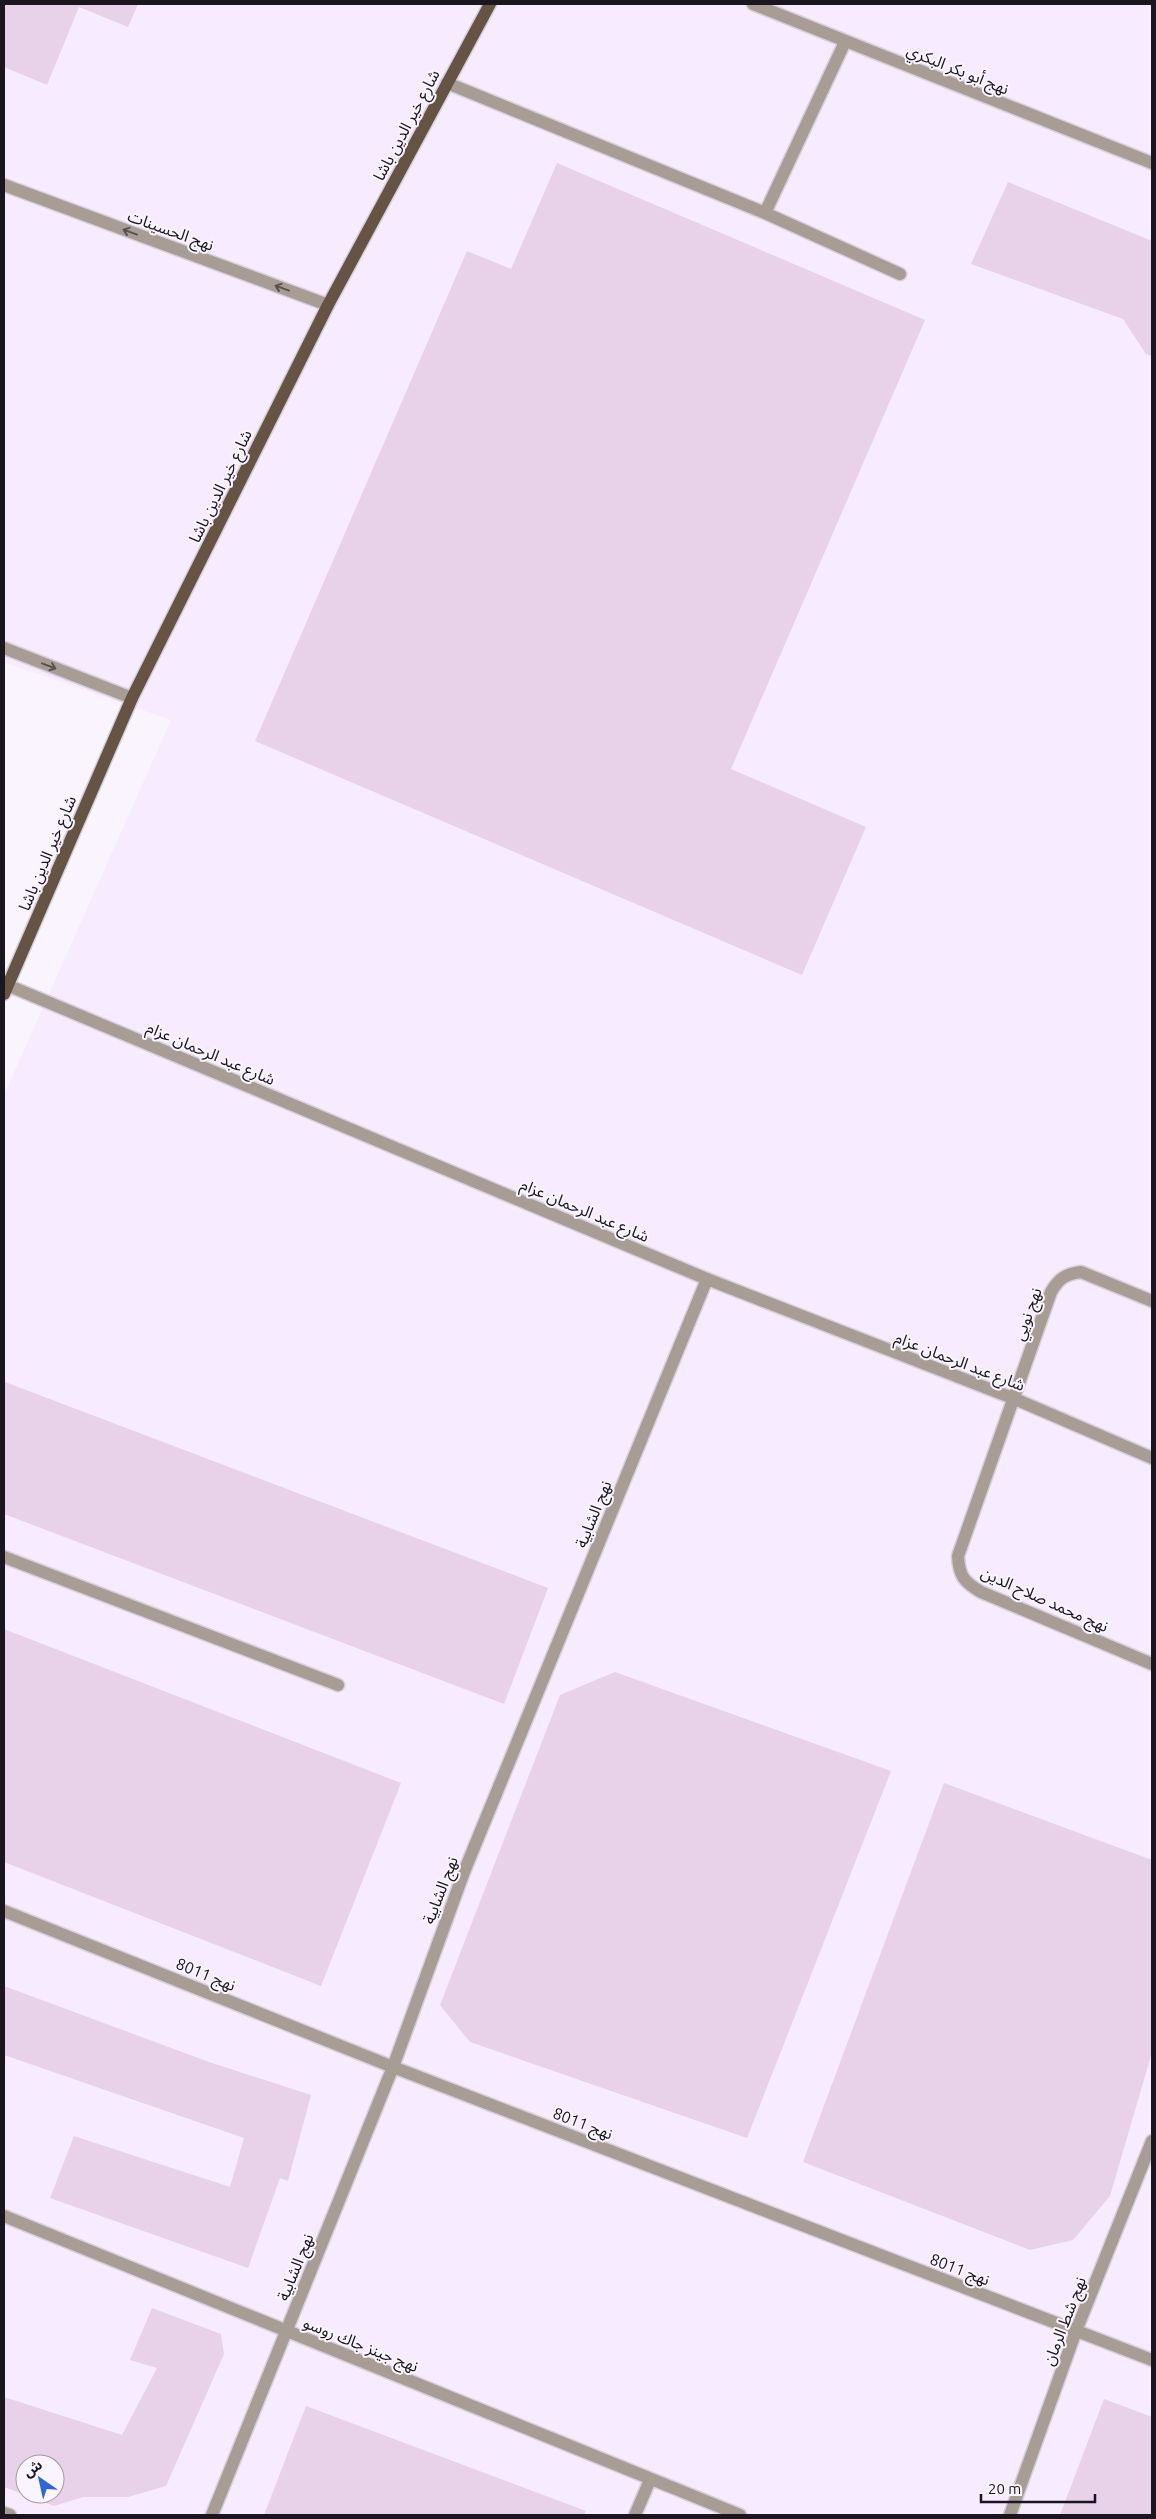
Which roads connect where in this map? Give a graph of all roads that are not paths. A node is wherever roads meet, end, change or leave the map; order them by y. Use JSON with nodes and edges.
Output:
{"nodes":[{"id":1,"x":490,"y":4,"type":"edge"},
{"id":2,"x":753,"y":4,"type":"edge"},
{"id":3,"x":845,"y":42,"type":"junction"},
{"id":4,"x":447,"y":83,"type":"junction"},
{"id":5,"x":1152,"y":163,"type":"edge"},
{"id":6,"x":4,"y":185,"type":"edge"},
{"id":7,"x":765,"y":213,"type":"junction"},
{"id":8,"x":900,"y":274,"type":"dead end"},
{"id":9,"x":328,"y":305,"type":"junction"},
{"id":10,"x":4,"y":648,"type":"edge"},
{"id":11,"x":132,"y":698,"type":"junction"},
{"id":12,"x":6,"y":990,"type":"edge"},
{"id":13,"x":706,"y":1279,"type":"junction"},
{"id":14,"x":1152,"y":1301,"type":"edge"},
{"id":15,"x":1015,"y":1399,"type":"junction"},
{"id":16,"x":1152,"y":1458,"type":"edge"},
{"id":17,"x":4,"y":1557,"type":"edge"},
{"id":18,"x":1152,"y":1664,"type":"edge"},
{"id":19,"x":338,"y":1685,"type":"dead end"},
{"id":20,"x":4,"y":1910,"type":"edge"},
{"id":21,"x":392,"y":2067,"type":"junction"},
{"id":22,"x":1152,"y":2141,"type":"edge"},
{"id":23,"x":4,"y":2216,"type":"edge"},
{"id":24,"x":1076,"y":2331,"type":"junction"},
{"id":25,"x":287,"y":2332,"type":"junction"},
{"id":26,"x":1152,"y":2360,"type":"edge"},
{"id":27,"x":650,"y":2480,"type":"junction"},
{"id":28,"x":4,"y":2513,"type":"edge"},
{"id":29,"x":10,"y":2515,"type":"edge"},
{"id":30,"x":212,"y":2515,"type":"edge"},
{"id":31,"x":635,"y":2515,"type":"edge"},
{"id":32,"x":740,"y":2515,"type":"edge"},
{"id":33,"x":1010,"y":2515,"type":"edge"}],
"edges":[{"from":1,"to":4,"type":"main road","name":"شارع خير الدين باشا"},
{"from":2,"to":3,"type":"street","name":"نهج أبو بكر البكري"},
{"from":3,"to":5,"type":"street","name":"نهج أبو بكر البكري"},
{"from":3,"to":7,"type":"street"},
{"from":4,"to":7,"type":"street"},
{"from":4,"to":9,"type":"main road","name":"شارع خير الدين باشا"},
{"from":9,"to":6,"type":"street","name":"نهج الحسينات","one_way":true},
{"from":7,"to":8,"type":"street"},
{"from":9,"to":11,"type":"main road","name":"شارع خير الدين باشا"},
{"from":10,"to":11,"type":"street","one_way":true},
{"from":11,"to":12,"type":"main road","name":"شارع خير الدين باشا"},
{"from":12,"to":13,"type":"street","name":"شارع عبد الرحمان عزام"},
{"from":13,"to":15,"type":"street","name":"شارع عبد الرحمان عزام"},
{"from":13,"to":21,"type":"street","name":"نهج الشابية"},
{"from":14,"to":15,"type":"street","name":"نهج نويي"},
{"from":15,"to":16,"type":"street","name":"شارع عبد الرحمان عزام"},
{"from":15,"to":18,"type":"street","name":"نهج محمد صلاح الدين"},
{"from":17,"to":19,"type":"street"},
{"from":20,"to":21,"type":"street","name":"نهج 8011"},
{"from":21,"to":24,"type":"street","name":"نهج 8011"},
{"from":21,"to":25,"type":"street","name":"نهج الشابية"},
{"from":22,"to":24,"type":"street","name":"نهج شط الرمان"},
{"from":23,"to":25,"type":"street","name":"نهج جينز جاك روسو"},
{"from":24,"to":26,"type":"street","name":"نهج 8011"},
{"from":24,"to":33,"type":"street","name":"نهج شط الرمان"},
{"from":25,"to":27,"type":"street","name":"نهج جينز جاك روسو"},
{"from":25,"to":30,"type":"street","name":"نهج الشابية"},
{"from":27,"to":31,"type":"street"},
{"from":27,"to":32,"type":"street","name":"نهج جينز جاك روسو"},
{"from":28,"to":29,"type":"street"}]}
